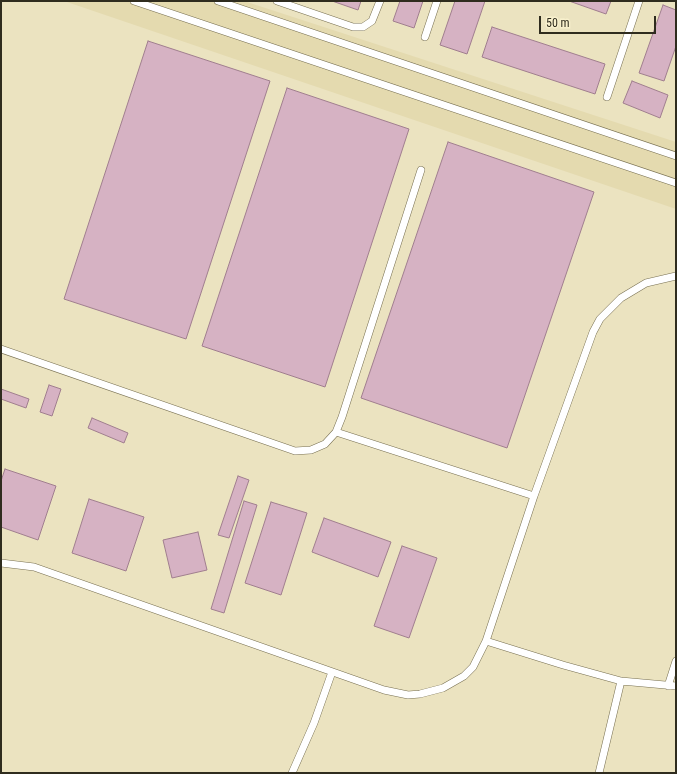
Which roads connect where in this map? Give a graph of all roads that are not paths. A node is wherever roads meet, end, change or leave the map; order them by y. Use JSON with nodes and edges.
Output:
{"nodes":[{"id":1,"x":134,"y":1,"type":"edge"},
{"id":2,"x":218,"y":1,"type":"edge"},
{"id":3,"x":277,"y":1,"type":"edge"},
{"id":4,"x":380,"y":1,"type":"edge"},
{"id":5,"x":437,"y":1,"type":"edge"},
{"id":6,"x":638,"y":1,"type":"edge"},
{"id":7,"x":424,"y":37,"type":"dead end"},
{"id":8,"x":607,"y":97,"type":"dead end"},
{"id":9,"x":676,"y":156,"type":"edge"},
{"id":10,"x":421,"y":170,"type":"dead end"},
{"id":11,"x":676,"y":183,"type":"edge"},
{"id":12,"x":676,"y":276,"type":"edge"},
{"id":13,"x":1,"y":349,"type":"edge"},
{"id":14,"x":336,"y":432,"type":"junction"},
{"id":15,"x":534,"y":496,"type":"junction"},
{"id":16,"x":1,"y":563,"type":"edge"},
{"id":17,"x":486,"y":641,"type":"junction"},
{"id":18,"x":676,"y":661,"type":"edge"},
{"id":19,"x":332,"y":672,"type":"junction"},
{"id":20,"x":621,"y":681,"type":"junction"},
{"id":21,"x":672,"y":686,"type":"edge"},
{"id":22,"x":292,"y":773,"type":"edge"},
{"id":23,"x":599,"y":773,"type":"edge"}],
"edges":[{"from":1,"to":11,"type":"lane"},
{"from":2,"to":9,"type":"lane"},
{"from":3,"to":4,"type":"lane"},
{"from":5,"to":7,"type":"lane"},
{"from":6,"to":8,"type":"lane"},
{"from":10,"to":14,"type":"lane"},
{"from":12,"to":15,"type":"lane"},
{"from":13,"to":14,"type":"lane"},
{"from":14,"to":15,"type":"lane"},
{"from":15,"to":17,"type":"lane"},
{"from":16,"to":19,"type":"lane"},
{"from":17,"to":19,"type":"lane"},
{"from":17,"to":20,"type":"lane"},
{"from":18,"to":21,"type":"lane"},
{"from":19,"to":22,"type":"lane"},
{"from":20,"to":21,"type":"lane"},
{"from":20,"to":23,"type":"lane"}]}
